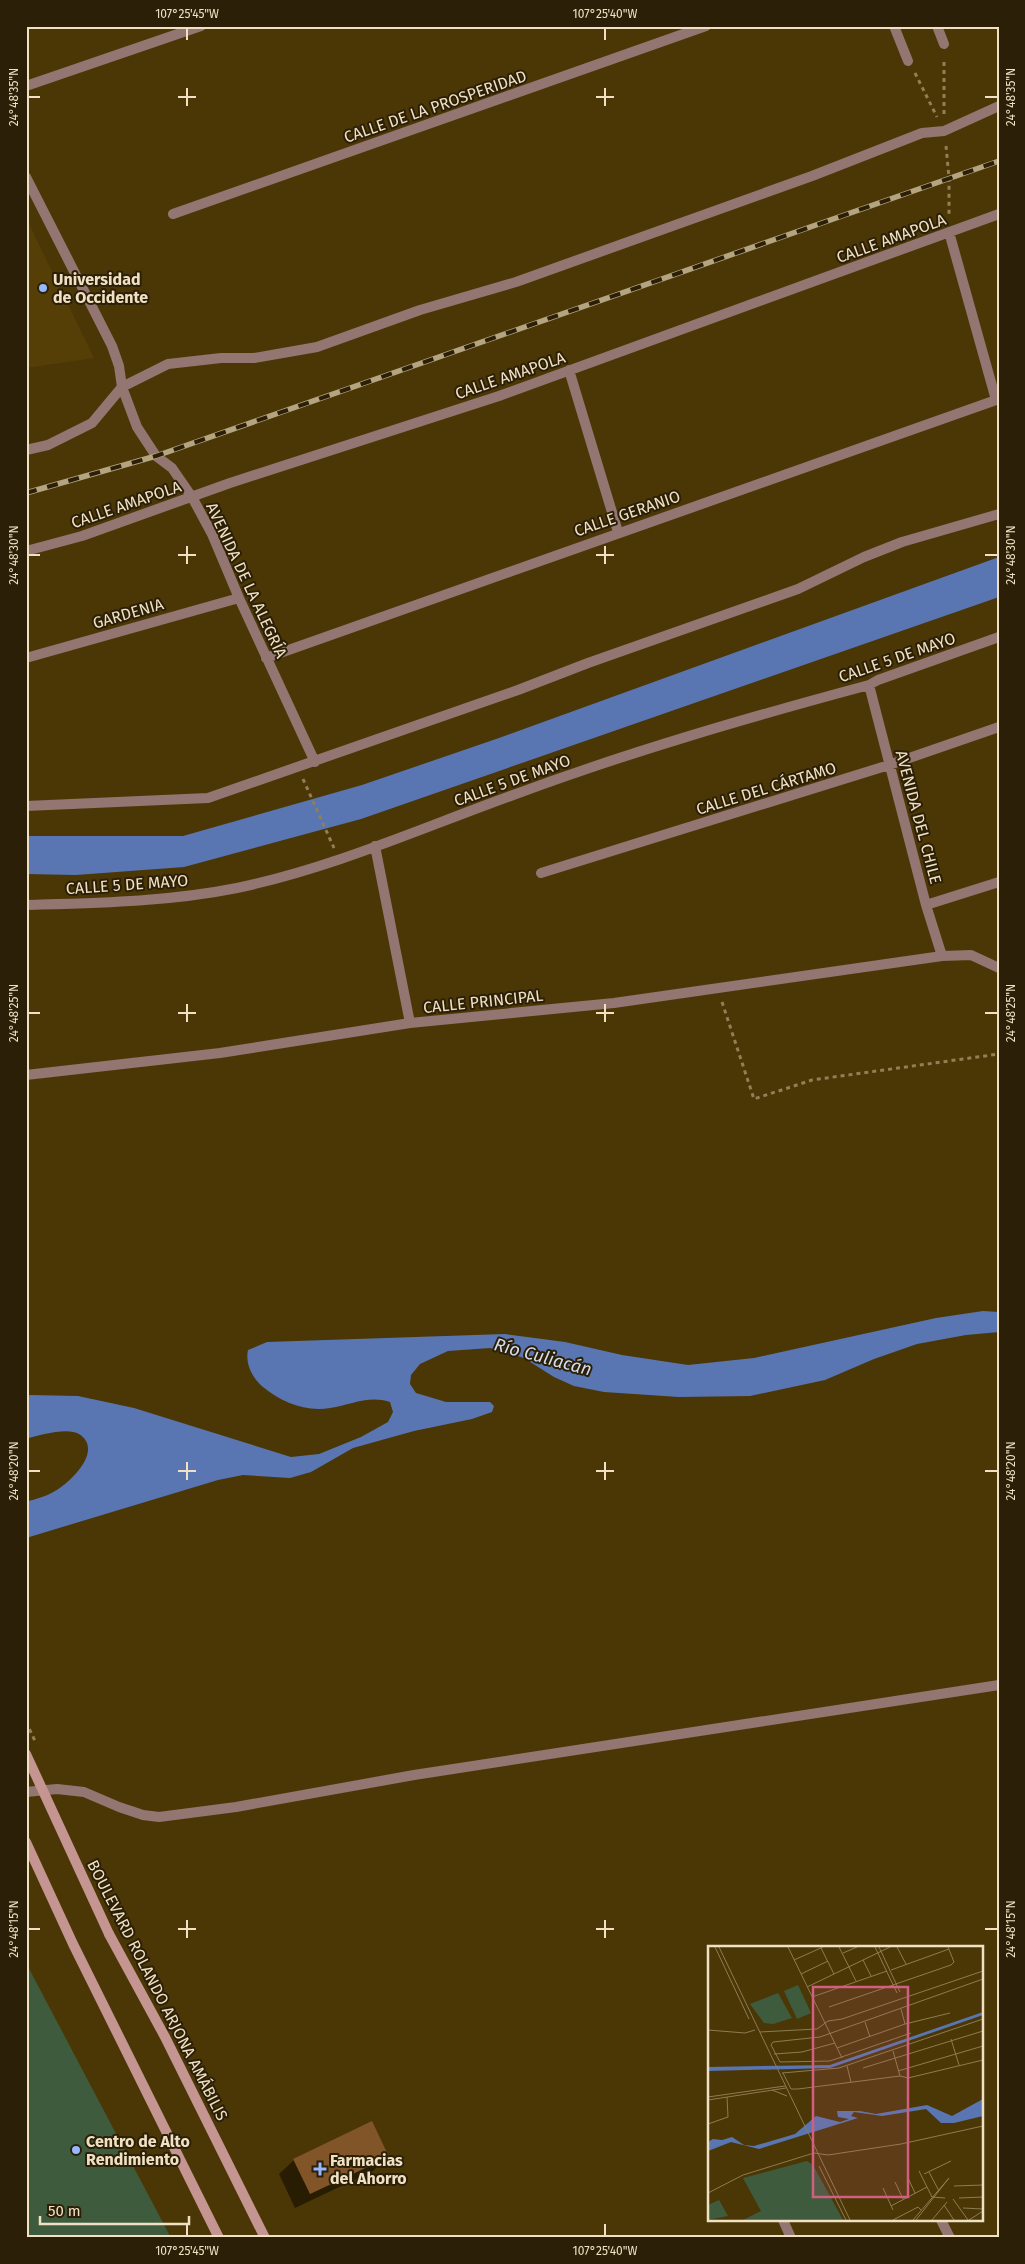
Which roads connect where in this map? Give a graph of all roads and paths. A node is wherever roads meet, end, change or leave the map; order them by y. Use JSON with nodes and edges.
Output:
{"nodes":[{"id":1,"x":201,"y":26,"type":"edge"},
{"id":2,"x":706,"y":26,"type":"edge"},
{"id":3,"x":894,"y":26,"type":"edge"},
{"id":4,"x":937,"y":26,"type":"edge"},
{"id":5,"x":944,"y":44,"type":"dead end"},
{"id":6,"x":908,"y":60,"type":"joint"},
{"id":7,"x":26,"y":86,"type":"edge"},
{"id":8,"x":999,"y":106,"type":"edge"},
{"id":9,"x":944,"y":131,"type":"junction"},
{"id":10,"x":26,"y":177,"type":"edge"},
{"id":11,"x":173,"y":214,"type":"dead end"},
{"id":12,"x":999,"y":214,"type":"edge"},
{"id":13,"x":949,"y":232,"type":"junction"},
{"id":14,"x":569,"y":370,"type":"junction"},
{"id":15,"x":122,"y":387,"type":"junction"},
{"id":16,"x":997,"y":400,"type":"edge"},
{"id":17,"x":26,"y":450,"type":"edge"},
{"id":18,"x":192,"y":497,"type":"junction"},
{"id":19,"x":999,"y":514,"type":"edge"},
{"id":20,"x":618,"y":532,"type":"junction"},
{"id":21,"x":26,"y":551,"type":"edge"},
{"id":22,"x":238,"y":598,"type":"junction"},
{"id":23,"x":999,"y":637,"type":"edge"},
{"id":24,"x":26,"y":658,"type":"edge"},
{"id":25,"x":266,"y":658,"type":"junction"},
{"id":26,"x":869,"y":685,"type":"junction"},
{"id":27,"x":999,"y":727,"type":"edge"},
{"id":28,"x":315,"y":762,"type":"junction"},
{"id":29,"x":889,"y":766,"type":"junction"},
{"id":30,"x":302,"y":780,"type":"dead end"},
{"id":31,"x":26,"y":806,"type":"edge"},
{"id":32,"x":331,"y":839,"type":"dead end"},
{"id":33,"x":375,"y":846,"type":"junction"},
{"id":34,"x":541,"y":873,"type":"dead end"},
{"id":35,"x":999,"y":882,"type":"edge"},
{"id":36,"x":26,"y":905,"type":"edge"},
{"id":37,"x":926,"y":905,"type":"junction"},
{"id":38,"x":942,"y":956,"type":"junction"},
{"id":39,"x":999,"y":968,"type":"edge"},
{"id":40,"x":718,"y":989,"type":"junction"},
{"id":41,"x":410,"y":1023,"type":"junction"},
{"id":42,"x":999,"y":1054,"type":"edge"},
{"id":43,"x":26,"y":1075,"type":"edge"},
{"id":44,"x":999,"y":1685,"type":"edge"},
{"id":45,"x":26,"y":1754,"type":"edge"},
{"id":46,"x":26,"y":1792,"type":"edge"},
{"id":47,"x":26,"y":1842,"type":"edge"},
{"id":48,"x":784,"y":2222,"type":"edge"},
{"id":49,"x":942,"y":2222,"type":"edge"},
{"id":50,"x":219,"y":2238,"type":"edge"},
{"id":51,"x":265,"y":2238,"type":"edge"},
{"id":52,"x":791,"y":2238,"type":"edge"},
{"id":53,"x":950,"y":2238,"type":"edge"}],
"edges":[{"from":1,"to":7,"type":"street"},
{"from":2,"to":11,"type":"street","name":"CALLE DE LA PROSPERIDAD"},
{"from":3,"to":6,"type":"street"},
{"from":4,"to":5,"type":"street"},
{"from":6,"to":9,"type":"path"},
{"from":8,"to":9,"type":"street"},
{"from":9,"to":15,"type":"street"},
{"from":10,"to":15,"type":"street","name":"AVENIDA DE LA ALEGRÍA"},
{"from":12,"to":13,"type":"street","name":"CALLE AMAPOLA"},
{"from":13,"to":14,"type":"street","name":"CALLE AMAPOLA"},
{"from":13,"to":16,"type":"street"},
{"from":14,"to":18,"type":"street","name":"CALLE AMAPOLA"},
{"from":14,"to":20,"type":"street"},
{"from":15,"to":17,"type":"street"},
{"from":15,"to":18,"type":"street","name":"AVENIDA DE LA ALEGRÍA"},
{"from":16,"to":20,"type":"street","name":"CALLE GERANIO"},
{"from":18,"to":21,"type":"street","name":"CALLE AMAPOLA"},
{"from":18,"to":22,"type":"street","name":"AVENIDA DE LA ALEGRÍA"},
{"from":19,"to":28,"type":"street"},
{"from":20,"to":25,"type":"street","name":"CALLE GERANIO"},
{"from":22,"to":24,"type":"street","name":"GARDENIA"},
{"from":22,"to":25,"type":"street","name":"AVENIDA DE LA ALEGRÍA"},
{"from":23,"to":26,"type":"street","name":"CALLE 5 DE MAYO"},
{"from":25,"to":28,"type":"street","name":"AVENIDA DE LA ALEGRÍA"},
{"from":26,"to":29,"type":"street","name":"AVENIDA DEL CHILE"},
{"from":26,"to":33,"type":"street","name":"CALLE 5 DE MAYO"},
{"from":27,"to":29,"type":"street","name":"CALLE DEL CÁRTAMO"},
{"from":28,"to":31,"type":"street"},
{"from":29,"to":34,"type":"street","name":"CALLE DEL CÁRTAMO"},
{"from":29,"to":37,"type":"street","name":"AVENIDA DEL CHILE"},
{"from":30,"to":32,"type":"path"},
{"from":33,"to":36,"type":"street","name":"CALLE 5 DE MAYO"},
{"from":33,"to":41,"type":"street"},
{"from":35,"to":37,"type":"street"},
{"from":37,"to":38,"type":"street","name":"AVENIDA DEL CHILE"},
{"from":38,"to":39,"type":"street","name":"CALLE PRINCIPAL"},
{"from":38,"to":40,"type":"street","name":"CALLE PRINCIPAL"},
{"from":40,"to":41,"type":"street","name":"CALLE PRINCIPAL"},
{"from":40,"to":42,"type":"path"},
{"from":41,"to":43,"type":"street","name":"CALLE PRINCIPAL"},
{"from":44,"to":46,"type":"street"},
{"from":45,"to":51,"type":"main road","name":"BOULEVARD ROLANDO ARJONA AMÁBILIS","bridge":true},
{"from":47,"to":50,"type":"main road"},
{"from":48,"to":52,"type":"street"},
{"from":49,"to":53,"type":"street"}]}
